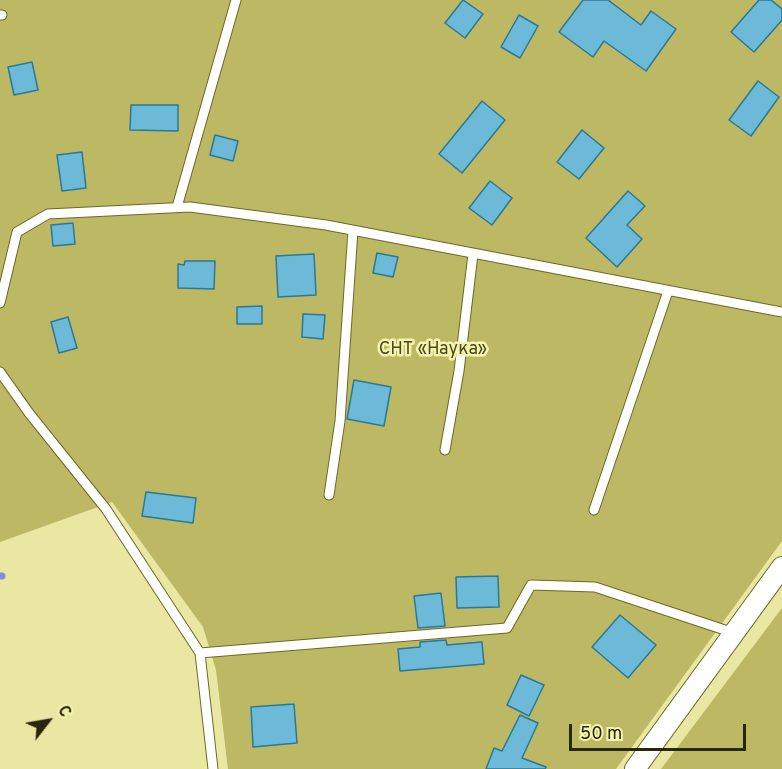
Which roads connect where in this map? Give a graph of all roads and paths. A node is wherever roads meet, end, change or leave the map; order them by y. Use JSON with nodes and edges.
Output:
{"nodes":[{"id":1,"x":236,"y":0,"type":"edge"},
{"id":2,"x":177,"y":207,"type":"junction"},
{"id":3,"x":353,"y":230,"type":"junction"},
{"id":4,"x":473,"y":254,"type":"junction"},
{"id":5,"x":668,"y":291,"type":"junction"},
{"id":6,"x":0,"y":303,"type":"edge"},
{"id":7,"x":782,"y":312,"type":"edge"},
{"id":8,"x":0,"y":372,"type":"edge"},
{"id":9,"x":445,"y":450,"type":"dead end"},
{"id":10,"x":329,"y":495,"type":"dead end"},
{"id":11,"x":594,"y":510,"type":"dead end"},
{"id":12,"x":782,"y":567,"type":"edge"},
{"id":13,"x":734,"y":633,"type":"junction"},
{"id":14,"x":200,"y":653,"type":"junction"},
{"id":15,"x":213,"y":769,"type":"edge"},
{"id":16,"x":635,"y":769,"type":"edge"}],
"edges":[{"from":1,"to":2,"type":"lane"},
{"from":2,"to":3,"type":"lane"},
{"from":2,"to":6,"type":"lane"},
{"from":3,"to":4,"type":"lane"},
{"from":3,"to":10,"type":"lane"},
{"from":4,"to":5,"type":"lane"},
{"from":4,"to":9,"type":"lane"},
{"from":5,"to":7,"type":"lane"},
{"from":5,"to":11,"type":"lane"},
{"from":8,"to":14,"type":"lane"},
{"from":12,"to":13,"type":"street"},
{"from":13,"to":14,"type":"lane"},
{"from":13,"to":16,"type":"street"},
{"from":14,"to":15,"type":"lane"}]}
